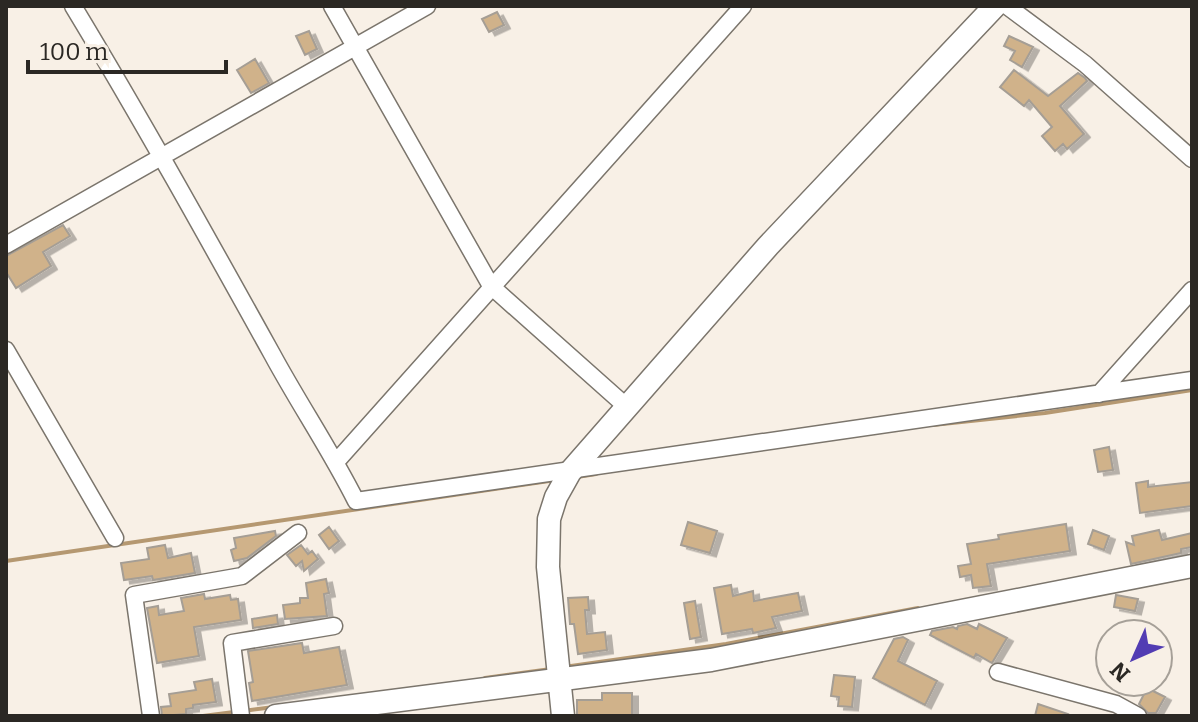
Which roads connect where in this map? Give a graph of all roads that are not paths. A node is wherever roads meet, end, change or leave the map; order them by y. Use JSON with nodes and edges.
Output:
{"nodes":[{"id":1,"x":73,"y":6,"type":"edge"},
{"id":2,"x":332,"y":6,"type":"edge"},
{"id":3,"x":427,"y":6,"type":"edge"},
{"id":4,"x":743,"y":6,"type":"edge"},
{"id":5,"x":995,"y":6,"type":"edge"},
{"id":6,"x":1007,"y":6,"type":"edge"},
{"id":7,"x":355,"y":47,"type":"junction"},
{"id":8,"x":161,"y":156,"type":"junction"},
{"id":9,"x":1192,"y":159,"type":"edge"},
{"id":10,"x":6,"y":245,"type":"edge"},
{"id":11,"x":491,"y":286,"type":"junction"},
{"id":12,"x":1192,"y":290,"type":"edge"},
{"id":13,"x":6,"y":350,"type":"edge"},
{"id":14,"x":1192,"y":380,"type":"edge"},
{"id":15,"x":1099,"y":394,"type":"junction"},
{"id":16,"x":628,"y":408,"type":"junction"},
{"id":17,"x":336,"y":462,"type":"junction"},
{"id":18,"x":570,"y":472,"type":"junction"},
{"id":19,"x":298,"y":533,"type":"dead end"},
{"id":20,"x":115,"y":538,"type":"dead end"},
{"id":21,"x":1192,"y":566,"type":"edge"},
{"id":22,"x":334,"y":626,"type":"dead end"},
{"id":23,"x":998,"y":672,"type":"dead end"},
{"id":24,"x":560,"y":679,"type":"junction"},
{"id":25,"x":308,"y":714,"type":"edge"},
{"id":26,"x":151,"y":716,"type":"edge"},
{"id":27,"x":241,"y":716,"type":"edge"},
{"id":28,"x":276,"y":716,"type":"edge"},
{"id":29,"x":563,"y":716,"type":"edge"},
{"id":30,"x":1138,"y":716,"type":"edge"}],
"edges":[{"from":1,"to":8,"type":"street"},
{"from":2,"to":7,"type":"street"},
{"from":3,"to":7,"type":"street"},
{"from":4,"to":11,"type":"street"},
{"from":5,"to":16,"type":"street"},
{"from":6,"to":9,"type":"street"},
{"from":7,"to":8,"type":"street"},
{"from":7,"to":11,"type":"street"},
{"from":8,"to":10,"type":"street"},
{"from":8,"to":17,"type":"street"},
{"from":11,"to":16,"type":"street"},
{"from":11,"to":17,"type":"street"},
{"from":12,"to":15,"type":"street"},
{"from":13,"to":20,"type":"street"},
{"from":14,"to":15,"type":"street"},
{"from":15,"to":18,"type":"street"},
{"from":16,"to":18,"type":"street"},
{"from":17,"to":18,"type":"street"},
{"from":18,"to":24,"type":"street"},
{"from":19,"to":26,"type":"street"},
{"from":21,"to":24,"type":"street"},
{"from":22,"to":27,"type":"street"},
{"from":23,"to":30,"type":"street"},
{"from":24,"to":25,"type":"street"},
{"from":24,"to":29,"type":"street"},
{"from":25,"to":28,"type":"street"}]}
